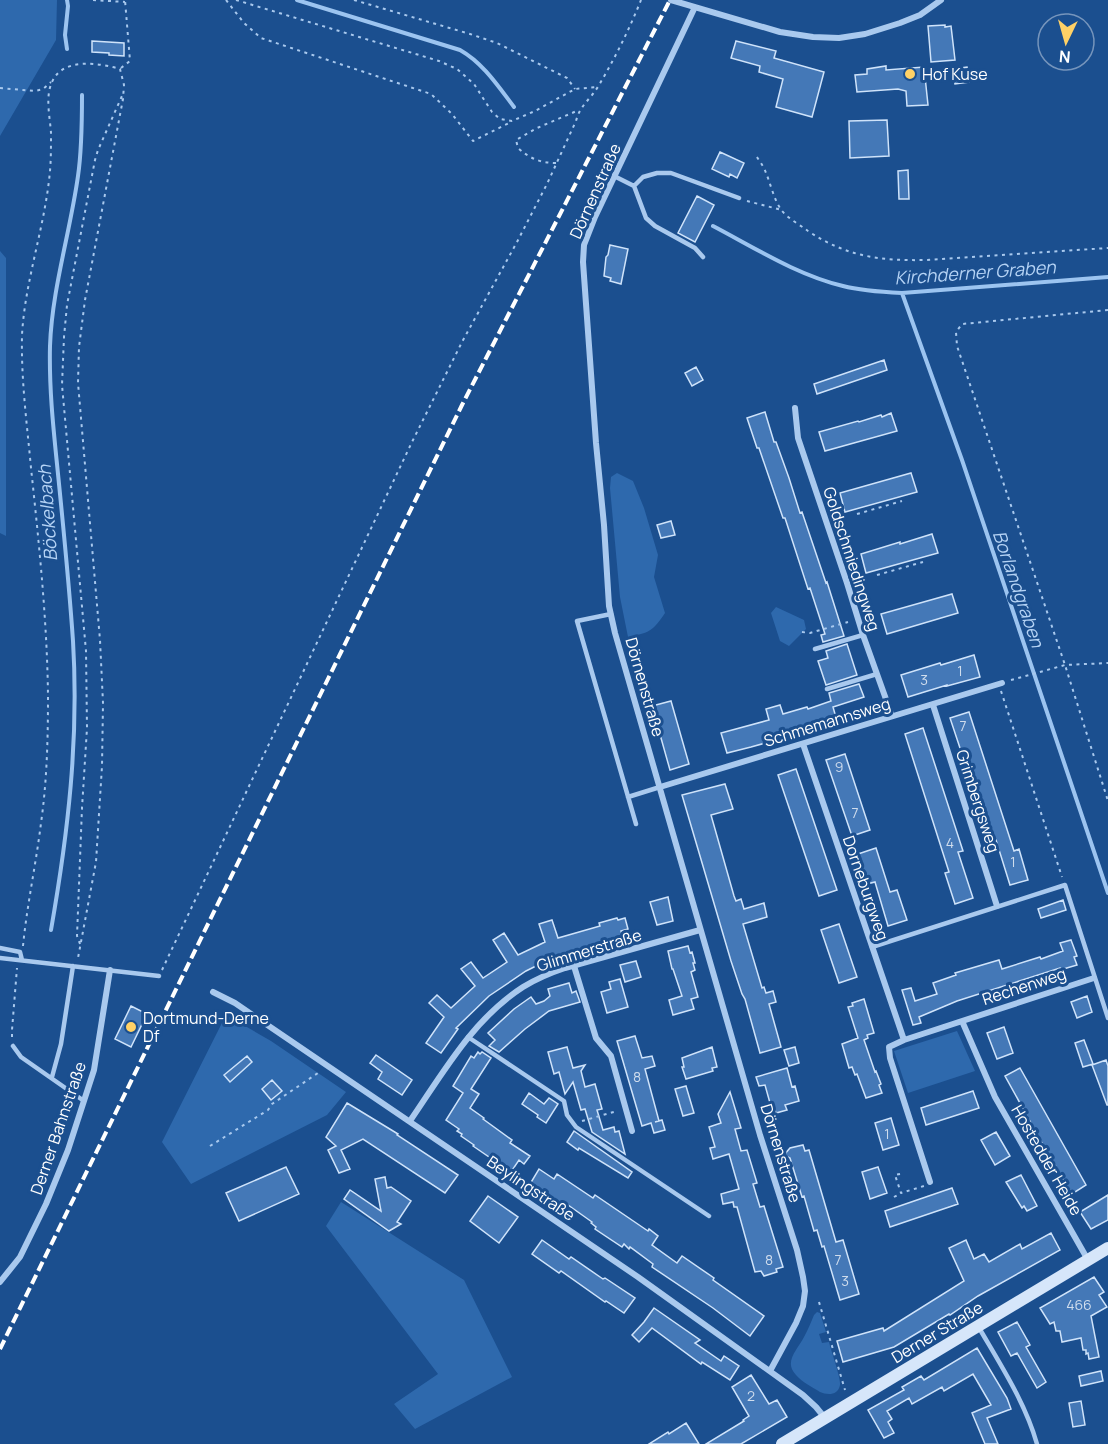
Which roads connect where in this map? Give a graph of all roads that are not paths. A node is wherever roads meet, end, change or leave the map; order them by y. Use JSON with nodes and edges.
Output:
{"nodes":[{"id":1,"x":671,"y":0,"type":"edge"},
{"id":2,"x":941,"y":0,"type":"edge"},
{"id":3,"x":695,"y":7,"type":"junction"},
{"id":4,"x":614,"y":176,"type":"junction"},
{"id":5,"x":634,"y":186,"type":"junction"},
{"id":6,"x":739,"y":198,"type":"road end"},
{"id":7,"x":703,"y":257,"type":"dead end"},
{"id":8,"x":795,"y":408,"type":"dead end"},
{"id":9,"x":611,"y":614,"type":"junction"},
{"id":10,"x":863,"y":635,"type":"junction"},
{"id":11,"x":815,"y":650,"type":"dead end"},
{"id":12,"x":877,"y":674,"type":"junction"},
{"id":13,"x":1000,"y":684,"type":"road end"},
{"id":14,"x":827,"y":689,"type":"dead end"},
{"id":15,"x":933,"y":705,"type":"junction"},
{"id":16,"x":892,"y":716,"type":"junction"},
{"id":17,"x":803,"y":744,"type":"junction"},
{"id":18,"x":660,"y":787,"type":"junction"},
{"id":19,"x":628,"y":797,"type":"junction"},
{"id":20,"x":636,"y":824,"type":"dead end"},
{"id":21,"x":997,"y":906,"type":"junction"},
{"id":22,"x":700,"y":930,"type":"junction"},
{"id":23,"x":872,"y":947,"type":"junction"},
{"id":24,"x":0,"y":948,"type":"edge"},
{"id":25,"x":0,"y":958,"type":"edge"},
{"id":26,"x":20,"y":960,"type":"junction"},
{"id":27,"x":75,"y":966,"type":"junction"},
{"id":28,"x":574,"y":966,"type":"junction"},
{"id":29,"x":110,"y":970,"type":"junction"},
{"id":30,"x":159,"y":976,"type":"road end"},
{"id":31,"x":1094,"y":978,"type":"junction"},
{"id":32,"x":213,"y":992,"type":"dead end"},
{"id":33,"x":1108,"y":1018,"type":"edge"},
{"id":34,"x":962,"y":1021,"type":"junction"},
{"id":35,"x":468,"y":1037,"type":"junction"},
{"id":36,"x":903,"y":1040,"type":"junction"},
{"id":37,"x":13,"y":1046,"type":"road end"},
{"id":38,"x":52,"y":1077,"type":"junction"},
{"id":39,"x":84,"y":1101,"type":"junction"},
{"id":40,"x":410,"y":1121,"type":"junction"},
{"id":41,"x":632,"y":1131,"type":"dead end"},
{"id":42,"x":930,"y":1183,"type":"road end"},
{"id":43,"x":709,"y":1216,"type":"dead end"},
{"id":44,"x":1108,"y":1248,"type":"edge"},
{"id":45,"x":1088,"y":1260,"type":"junction"},
{"id":46,"x":3,"y":1274,"type":"edge"},
{"id":47,"x":0,"y":1282,"type":"edge"},
{"id":48,"x":978,"y":1326,"type":"junction"},
{"id":49,"x":770,"y":1371,"type":"junction"},
{"id":50,"x":825,"y":1418,"type":"junction"},
{"id":51,"x":782,"y":1444,"type":"edge"},
{"id":52,"x":1036,"y":1444,"type":"edge"}],
"edges":[{"from":1,"to":3,"type":"street"},
{"from":2,"to":3,"type":"street"},
{"from":3,"to":4,"type":"street","name":"Dörnenstraße"},
{"from":4,"to":5,"type":"lane"},
{"from":4,"to":9,"type":"street","name":"Dörnenstraße"},
{"from":5,"to":6,"type":"lane"},
{"from":5,"to":7,"type":"lane"},
{"from":8,"to":10,"type":"street","name":"Goldschmiedingweg"},
{"from":9,"to":18,"type":"street","name":"Dörnenstraße"},
{"from":9,"to":19,"type":"lane"},
{"from":10,"to":11,"type":"lane"},
{"from":10,"to":12,"type":"street","name":"Goldschmiedingweg"},
{"from":12,"to":14,"type":"lane"},
{"from":12,"to":16,"type":"street","name":"Goldschmiedingweg"},
{"from":13,"to":15,"type":"street","name":"Schmemannsweg"},
{"from":15,"to":16,"type":"street","name":"Schmemannsweg"},
{"from":15,"to":21,"type":"street","name":"Grimbergsweg"},
{"from":16,"to":17,"type":"street","name":"Schmemannsweg"},
{"from":17,"to":18,"type":"street","name":"Schmemannsweg"},
{"from":17,"to":23,"type":"street","name":"Dorneburgweg"},
{"from":18,"to":19,"type":"lane"},
{"from":18,"to":22,"type":"street","name":"Dörnenstraße"},
{"from":19,"to":20,"type":"lane"},
{"from":21,"to":23,"type":"lane"},
{"from":21,"to":31,"type":"lane"},
{"from":22,"to":28,"type":"street","name":"Glimmerstraße"},
{"from":22,"to":49,"type":"street","name":"Dörnenstraße"},
{"from":23,"to":36,"type":"street","name":"Dorneburgweg"},
{"from":24,"to":26,"type":"lane"},
{"from":25,"to":26,"type":"lane"},
{"from":26,"to":27,"type":"lane"},
{"from":27,"to":29,"type":"lane"},
{"from":27,"to":38,"type":"lane"},
{"from":28,"to":35,"type":"street","name":"Glimmerstraße"},
{"from":28,"to":41,"type":"street"},
{"from":29,"to":30,"type":"lane"},
{"from":29,"to":39,"type":"street","name":"Derner Bahnstraße"},
{"from":31,"to":33,"type":"lane"},
{"from":31,"to":34,"type":"street","name":"Rechenweg"},
{"from":32,"to":40,"type":"street","name":"Beylingstraße"},
{"from":34,"to":36,"type":"street","name":"Rechenweg"},
{"from":34,"to":45,"type":"street","name":"Hostedder Heide"},
{"from":35,"to":40,"type":"street","name":"Glimmerstraße"},
{"from":35,"to":43,"type":"lane"},
{"from":36,"to":42,"type":"street"},
{"from":37,"to":38,"type":"lane"},
{"from":38,"to":39,"type":"lane"},
{"from":39,"to":46,"type":"street","name":"Derner Bahnstraße"},
{"from":40,"to":49,"type":"street","name":"Beylingstraße"},
{"from":44,"to":45,"type":"main road","name":"Derner Straße"},
{"from":45,"to":48,"type":"main road","name":"Derner Straße"},
{"from":46,"to":47,"type":"street","name":"Derner Bahnstraße"},
{"from":48,"to":50,"type":"main road","name":"Derner Straße"},
{"from":48,"to":52,"type":"lane"},
{"from":49,"to":50,"type":"street","name":"Beylingstraße"},
{"from":50,"to":51,"type":"main road","name":"Derner Straße"}]}
